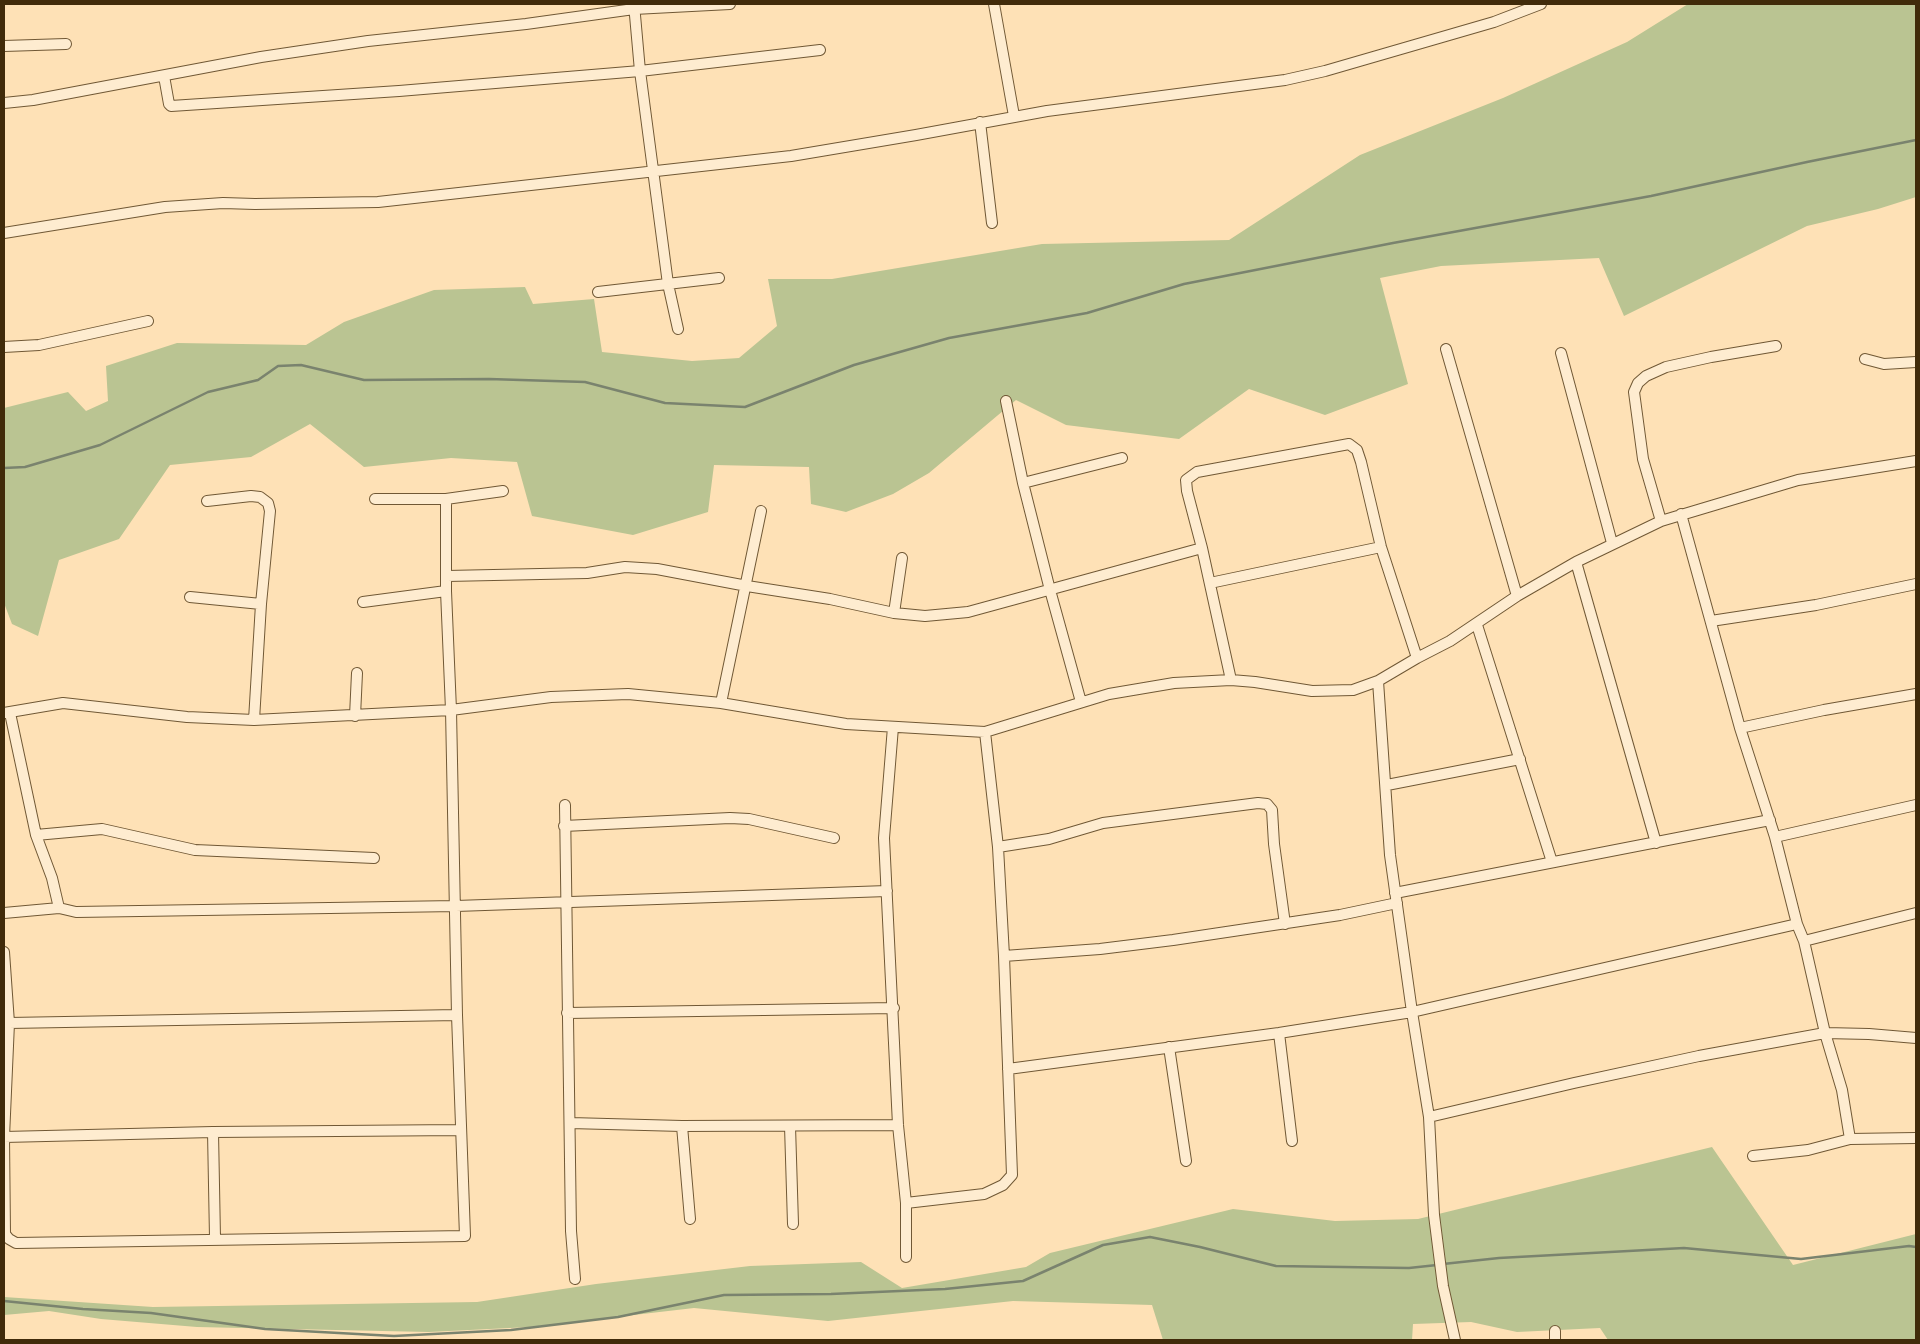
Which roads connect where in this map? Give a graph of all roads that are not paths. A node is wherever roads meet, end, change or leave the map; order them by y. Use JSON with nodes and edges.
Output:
{"nodes":[{"id":1,"x":730,"y":4,"type":"edge"},
{"id":2,"x":994,"y":4,"type":"edge"},
{"id":3,"x":1541,"y":4,"type":"edge"},
{"id":4,"x":634,"y":6,"type":"edge"},
{"id":5,"x":66,"y":44,"type":"dead end"},
{"id":6,"x":4,"y":46,"type":"edge"},
{"id":7,"x":820,"y":50,"type":"dead end"},
{"id":8,"x":640,"y":71,"type":"junction"},
{"id":9,"x":164,"y":76,"type":"junction"},
{"id":10,"x":4,"y":104,"type":"edge"},
{"id":11,"x":1014,"y":116,"type":"junction"},
{"id":12,"x":980,"y":122,"type":"junction"},
{"id":13,"x":654,"y":171,"type":"junction"},
{"id":14,"x":992,"y":223,"type":"dead end"},
{"id":15,"x":4,"y":233,"type":"edge"},
{"id":16,"x":720,"y":278,"type":"dead end"},
{"id":17,"x":668,"y":284,"type":"junction"},
{"id":18,"x":598,"y":292,"type":"dead end"},
{"id":19,"x":148,"y":320,"type":"dead end"},
{"id":20,"x":678,"y":329,"type":"dead end"},
{"id":21,"x":1776,"y":346,"type":"dead end"},
{"id":22,"x":4,"y":347,"type":"edge"},
{"id":23,"x":1446,"y":348,"type":"dead end"},
{"id":24,"x":1561,"y":353,"type":"dead end"},
{"id":25,"x":1865,"y":359,"type":"dead end"},
{"id":26,"x":1916,"y":362,"type":"edge"},
{"id":27,"x":1006,"y":401,"type":"dead end"},
{"id":28,"x":1122,"y":458,"type":"dead end"},
{"id":29,"x":1916,"y":461,"type":"edge"},
{"id":30,"x":1023,"y":483,"type":"junction"},
{"id":31,"x":503,"y":491,"type":"dead end"},
{"id":32,"x":375,"y":499,"type":"dead end"},
{"id":33,"x":446,"y":499,"type":"junction"},
{"id":34,"x":207,"y":502,"type":"dead end"},
{"id":35,"x":761,"y":511,"type":"dead end"},
{"id":36,"x":1681,"y":514,"type":"junction"},
{"id":37,"x":1661,"y":521,"type":"junction"},
{"id":38,"x":1612,"y":543,"type":"junction"},
{"id":39,"x":1381,"y":547,"type":"junction"},
{"id":40,"x":1202,"y":548,"type":"junction"},
{"id":41,"x":902,"y":558,"type":"dead end"},
{"id":42,"x":1576,"y":562,"type":"junction"},
{"id":43,"x":447,"y":576,"type":"junction"},
{"id":44,"x":1210,"y":583,"type":"junction"},
{"id":45,"x":1916,"y":584,"type":"edge"},
{"id":46,"x":747,"y":586,"type":"junction"},
{"id":47,"x":1050,"y":590,"type":"junction"},
{"id":48,"x":446,"y":591,"type":"junction"},
{"id":49,"x":1517,"y":596,"type":"junction"},
{"id":50,"x":190,"y":597,"type":"dead end"},
{"id":51,"x":363,"y":602,"type":"dead end"},
{"id":52,"x":261,"y":604,"type":"junction"},
{"id":53,"x":894,"y":613,"type":"junction"},
{"id":54,"x":1711,"y":620,"type":"junction"},
{"id":55,"x":1476,"y":625,"type":"junction"},
{"id":56,"x":1417,"y":658,"type":"junction"},
{"id":57,"x":357,"y":673,"type":"dead end"},
{"id":58,"x":1231,"y":680,"type":"junction"},
{"id":59,"x":1378,"y":682,"type":"junction"},
{"id":60,"x":1916,"y":694,"type":"edge"},
{"id":61,"x":1081,"y":702,"type":"junction"},
{"id":62,"x":720,"y":704,"type":"junction"},
{"id":63,"x":451,"y":710,"type":"junction"},
{"id":64,"x":7,"y":713,"type":"edge"},
{"id":65,"x":355,"y":716,"type":"junction"},
{"id":66,"x":254,"y":720,"type":"junction"},
{"id":67,"x":893,"y":727,"type":"junction"},
{"id":68,"x":1740,"y":728,"type":"junction"},
{"id":69,"x":985,"y":732,"type":"junction"},
{"id":70,"x":1520,"y":759,"type":"junction"},
{"id":71,"x":1387,"y":785,"type":"junction"},
{"id":72,"x":565,"y":805,"type":"dead end"},
{"id":73,"x":1916,"y":805,"type":"edge"},
{"id":74,"x":1770,"y":820,"type":"junction"},
{"id":75,"x":564,"y":826,"type":"junction"},
{"id":76,"x":36,"y":835,"type":"junction"},
{"id":77,"x":1775,"y":837,"type":"junction"},
{"id":78,"x":834,"y":838,"type":"dead end"},
{"id":79,"x":1656,"y":843,"type":"junction"},
{"id":80,"x":998,"y":847,"type":"junction"},
{"id":81,"x":374,"y":858,"type":"dead end"},
{"id":82,"x":1552,"y":862,"type":"junction"},
{"id":83,"x":887,"y":891,"type":"junction"},
{"id":84,"x":1396,"y":898,"type":"junction"},
{"id":85,"x":568,"y":902,"type":"junction"},
{"id":86,"x":456,"y":906,"type":"junction"},
{"id":87,"x":59,"y":908,"type":"junction"},
{"id":88,"x":4,"y":913,"type":"edge"},
{"id":89,"x":1916,"y":913,"type":"edge"},
{"id":90,"x":1285,"y":924,"type":"junction"},
{"id":91,"x":1798,"y":924,"type":"junction"},
{"id":92,"x":1804,"y":941,"type":"junction"},
{"id":93,"x":4,"y":952,"type":"edge"},
{"id":94,"x":1004,"y":956,"type":"junction"},
{"id":95,"x":894,"y":1008,"type":"junction"},
{"id":96,"x":1412,"y":1012,"type":"junction"},
{"id":97,"x":566,"y":1013,"type":"junction"},
{"id":98,"x":457,"y":1015,"type":"junction"},
{"id":99,"x":8,"y":1023,"type":"junction"},
{"id":100,"x":1279,"y":1033,"type":"junction"},
{"id":101,"x":1825,"y":1033,"type":"junction"},
{"id":102,"x":1916,"y":1038,"type":"edge"},
{"id":103,"x":1169,"y":1047,"type":"junction"},
{"id":104,"x":1008,"y":1069,"type":"junction"},
{"id":105,"x":1429,"y":1117,"type":"junction"},
{"id":106,"x":570,"y":1123,"type":"junction"},
{"id":107,"x":898,"y":1124,"type":"junction"},
{"id":108,"x":682,"y":1126,"type":"junction"},
{"id":109,"x":790,"y":1126,"type":"junction"},
{"id":110,"x":461,"y":1130,"type":"junction"},
{"id":111,"x":213,"y":1132,"type":"junction"},
{"id":112,"x":4,"y":1136,"type":"edge"},
{"id":113,"x":1916,"y":1138,"type":"edge"},
{"id":114,"x":1850,"y":1139,"type":"junction"},
{"id":115,"x":1292,"y":1141,"type":"dead end"},
{"id":116,"x":1753,"y":1156,"type":"dead end"},
{"id":117,"x":1186,"y":1161,"type":"dead end"},
{"id":118,"x":906,"y":1203,"type":"junction"},
{"id":119,"x":690,"y":1218,"type":"dead end"},
{"id":120,"x":793,"y":1224,"type":"dead end"},
{"id":121,"x":215,"y":1238,"type":"junction"},
{"id":122,"x":906,"y":1257,"type":"dead end"},
{"id":123,"x":574,"y":1279,"type":"dead end"},
{"id":124,"x":1455,"y":1340,"type":"edge"}],
"edges":[{"from":1,"to":4,"type":"street"},
{"from":2,"to":11,"type":"street"},
{"from":3,"to":11,"type":"street"},
{"from":4,"to":8,"type":"street"},
{"from":4,"to":9,"type":"street"},
{"from":5,"to":6,"type":"street"},
{"from":7,"to":8,"type":"street"},
{"from":8,"to":9,"type":"street"},
{"from":8,"to":13,"type":"street"},
{"from":9,"to":10,"type":"street"},
{"from":11,"to":12,"type":"street"},
{"from":12,"to":13,"type":"street"},
{"from":12,"to":14,"type":"street"},
{"from":13,"to":15,"type":"street"},
{"from":13,"to":17,"type":"street"},
{"from":16,"to":17,"type":"street"},
{"from":17,"to":18,"type":"street"},
{"from":17,"to":20,"type":"street"},
{"from":19,"to":22,"type":"street"},
{"from":21,"to":37,"type":"street"},
{"from":23,"to":49,"type":"street"},
{"from":24,"to":38,"type":"street"},
{"from":25,"to":26,"type":"street"},
{"from":27,"to":30,"type":"street"},
{"from":28,"to":30,"type":"street"},
{"from":29,"to":36,"type":"street"},
{"from":30,"to":47,"type":"street"},
{"from":31,"to":33,"type":"street"},
{"from":32,"to":33,"type":"street"},
{"from":33,"to":43,"type":"street"},
{"from":34,"to":52,"type":"street"},
{"from":35,"to":46,"type":"street"},
{"from":36,"to":37,"type":"street"},
{"from":36,"to":54,"type":"street"},
{"from":37,"to":38,"type":"street"},
{"from":38,"to":42,"type":"street"},
{"from":39,"to":40,"type":"street"},
{"from":39,"to":44,"type":"street"},
{"from":39,"to":56,"type":"street"},
{"from":40,"to":44,"type":"street"},
{"from":40,"to":47,"type":"street"},
{"from":41,"to":53,"type":"street"},
{"from":42,"to":49,"type":"street"},
{"from":42,"to":79,"type":"street"},
{"from":43,"to":46,"type":"street"},
{"from":43,"to":48,"type":"street"},
{"from":44,"to":58,"type":"street"},
{"from":45,"to":54,"type":"street"},
{"from":46,"to":53,"type":"street"},
{"from":46,"to":62,"type":"street"},
{"from":47,"to":53,"type":"street"},
{"from":47,"to":61,"type":"street"},
{"from":48,"to":51,"type":"street"},
{"from":48,"to":63,"type":"street"},
{"from":49,"to":55,"type":"street"},
{"from":50,"to":52,"type":"street"},
{"from":52,"to":66,"type":"street"},
{"from":54,"to":68,"type":"street"},
{"from":55,"to":56,"type":"street"},
{"from":55,"to":70,"type":"street"},
{"from":56,"to":59,"type":"street"},
{"from":57,"to":65,"type":"street"},
{"from":58,"to":59,"type":"street"},
{"from":58,"to":61,"type":"street"},
{"from":59,"to":71,"type":"street"},
{"from":60,"to":68,"type":"street"},
{"from":61,"to":69,"type":"street"},
{"from":62,"to":63,"type":"street"},
{"from":62,"to":67,"type":"street"},
{"from":63,"to":65,"type":"street"},
{"from":63,"to":86,"type":"street"},
{"from":64,"to":66,"type":"street"},
{"from":64,"to":76,"type":"street"},
{"from":65,"to":66,"type":"street"},
{"from":67,"to":69,"type":"street"},
{"from":67,"to":83,"type":"street"},
{"from":68,"to":74,"type":"street"},
{"from":69,"to":80,"type":"street"},
{"from":70,"to":71,"type":"street"},
{"from":70,"to":82,"type":"street"},
{"from":71,"to":84,"type":"street"},
{"from":72,"to":75,"type":"street"},
{"from":73,"to":77,"type":"street"},
{"from":74,"to":77,"type":"street"},
{"from":74,"to":79,"type":"street"},
{"from":75,"to":78,"type":"street"},
{"from":75,"to":85,"type":"street"},
{"from":76,"to":81,"type":"street"},
{"from":76,"to":87,"type":"street"},
{"from":77,"to":91,"type":"street"},
{"from":79,"to":82,"type":"street"},
{"from":80,"to":90,"type":"street"},
{"from":80,"to":94,"type":"street"},
{"from":82,"to":84,"type":"street"},
{"from":83,"to":85,"type":"street"},
{"from":83,"to":95,"type":"street"},
{"from":84,"to":90,"type":"street"},
{"from":84,"to":96,"type":"street"},
{"from":85,"to":86,"type":"street"},
{"from":85,"to":97,"type":"street"},
{"from":86,"to":87,"type":"street"},
{"from":86,"to":98,"type":"street"},
{"from":87,"to":88,"type":"street"},
{"from":89,"to":92,"type":"street"},
{"from":90,"to":94,"type":"street"},
{"from":91,"to":92,"type":"street"},
{"from":91,"to":96,"type":"street"},
{"from":92,"to":101,"type":"street"},
{"from":93,"to":99,"type":"street"},
{"from":94,"to":104,"type":"street"},
{"from":95,"to":97,"type":"street"},
{"from":95,"to":107,"type":"street"},
{"from":96,"to":100,"type":"street"},
{"from":96,"to":105,"type":"street"},
{"from":97,"to":106,"type":"street"},
{"from":98,"to":99,"type":"street"},
{"from":98,"to":110,"type":"street"},
{"from":99,"to":112,"type":"street"},
{"from":100,"to":103,"type":"street"},
{"from":100,"to":115,"type":"street"},
{"from":101,"to":102,"type":"street"},
{"from":101,"to":105,"type":"street"},
{"from":101,"to":114,"type":"street"},
{"from":103,"to":104,"type":"street"},
{"from":103,"to":117,"type":"street"},
{"from":104,"to":118,"type":"street"},
{"from":105,"to":124,"type":"street"},
{"from":106,"to":108,"type":"street"},
{"from":106,"to":123,"type":"street"},
{"from":107,"to":109,"type":"street"},
{"from":107,"to":118,"type":"street"},
{"from":108,"to":109,"type":"street"},
{"from":108,"to":119,"type":"street"},
{"from":109,"to":120,"type":"street"},
{"from":110,"to":111,"type":"street"},
{"from":110,"to":121,"type":"street"},
{"from":111,"to":112,"type":"street"},
{"from":111,"to":121,"type":"street"},
{"from":112,"to":121,"type":"street"},
{"from":113,"to":114,"type":"street"},
{"from":114,"to":116,"type":"street"},
{"from":118,"to":122,"type":"street"}]}
